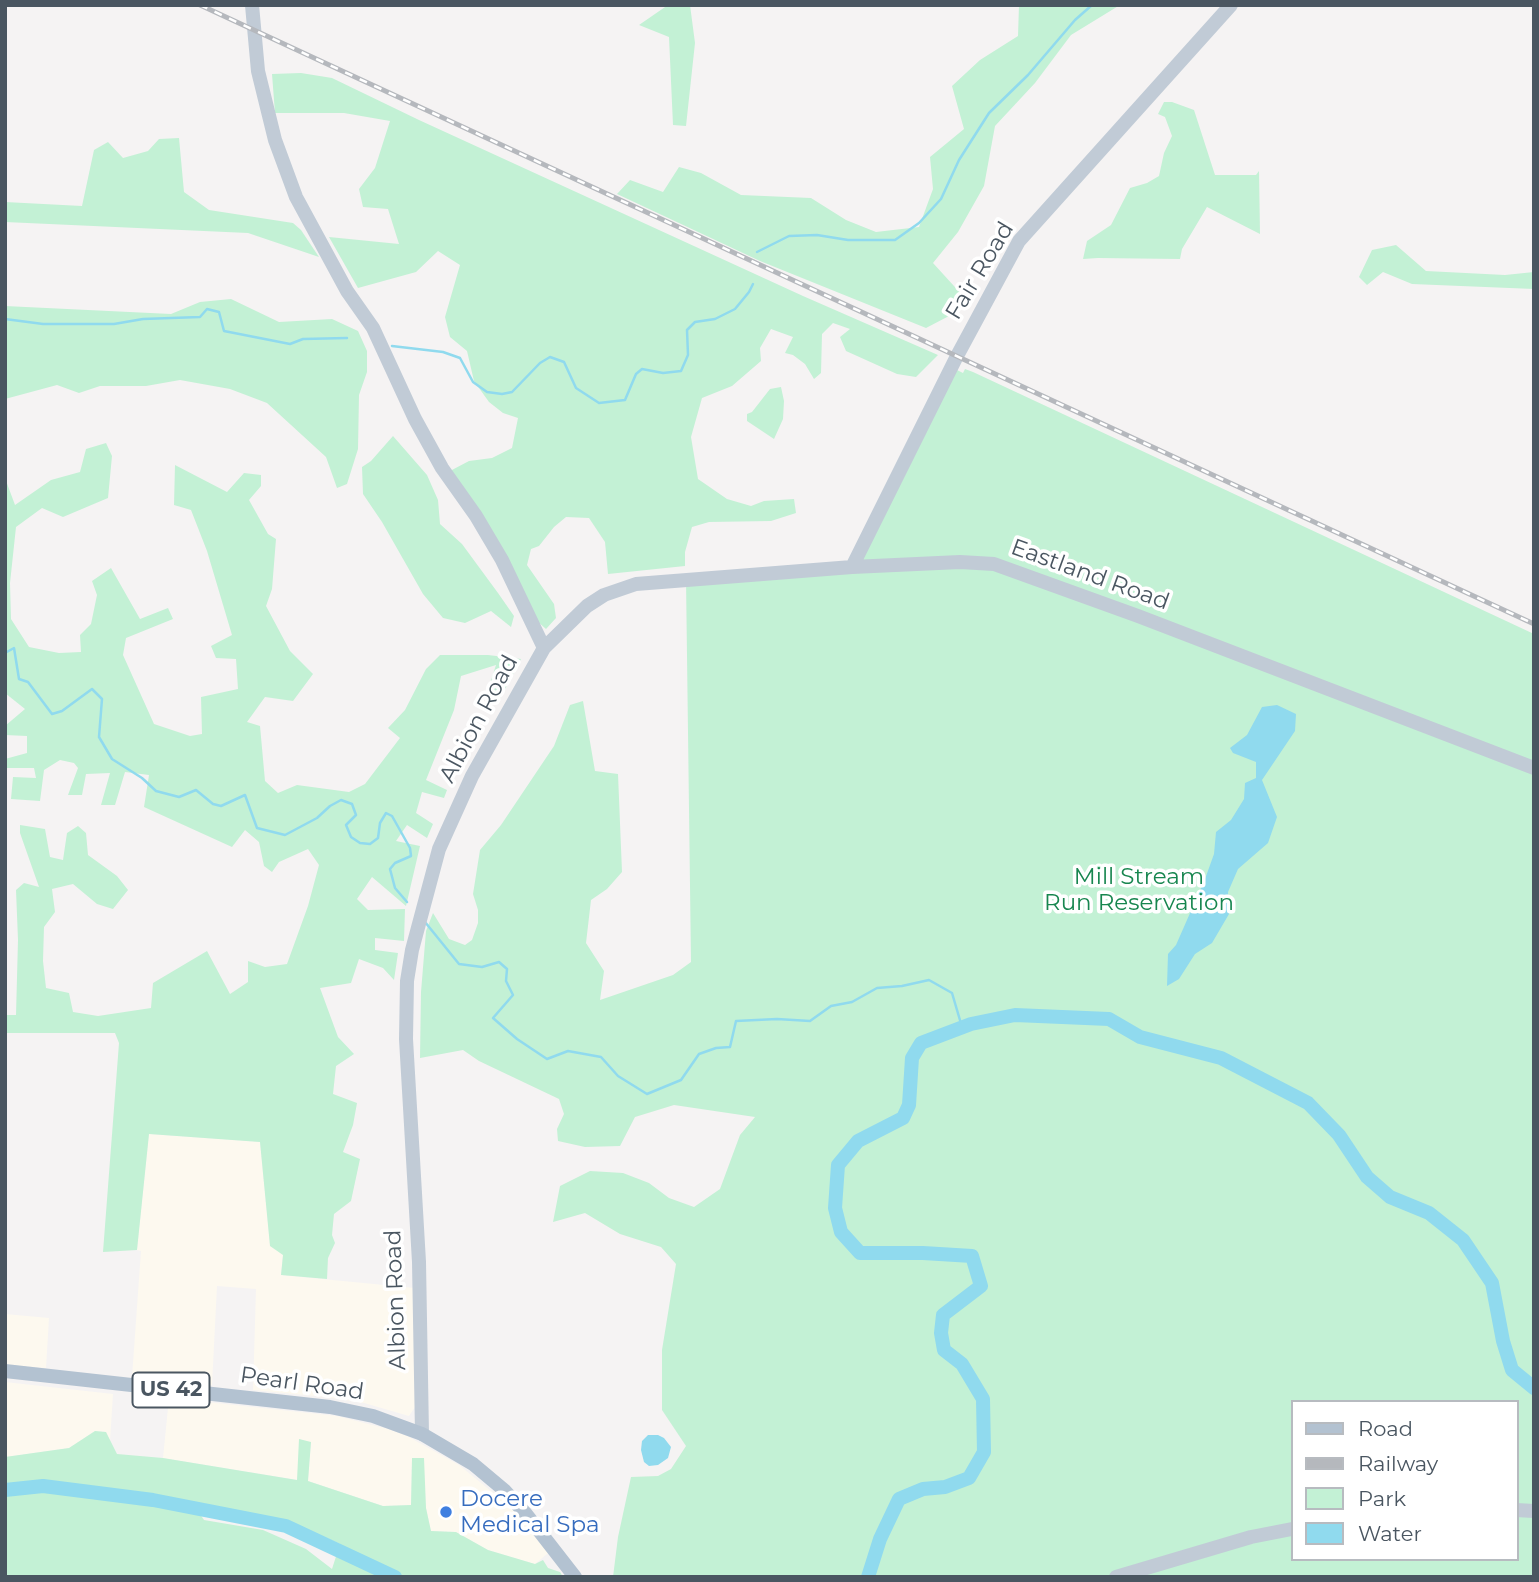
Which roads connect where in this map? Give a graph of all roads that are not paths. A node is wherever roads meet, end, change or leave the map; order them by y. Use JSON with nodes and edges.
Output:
{"nodes":[{"id":1,"x":252,"y":5,"type":"edge"},
{"id":2,"x":1231,"y":5,"type":"edge"},
{"id":3,"x":852,"y":567,"type":"junction"},
{"id":4,"x":544,"y":648,"type":"junction"},
{"id":5,"x":1534,"y":768,"type":"edge"},
{"id":6,"x":5,"y":1371,"type":"edge"},
{"id":7,"x":422,"y":1434,"type":"junction"},
{"id":8,"x":1290,"y":1529,"type":"edge"},
{"id":9,"x":572,"y":1574,"type":"edge"},
{"id":10,"x":1116,"y":1577,"type":"edge"}],
"edges":[{"from":1,"to":4,"type":"street","name":"Albion Road"},
{"from":2,"to":3,"type":"street","name":"Fair Road"},
{"from":3,"to":4,"type":"street","name":"Eastland Road"},
{"from":3,"to":5,"type":"street","name":"Eastland Road"},
{"from":4,"to":7,"type":"street","name":"Albion Road"},
{"from":6,"to":7,"type":"main road","name":"Pearl Road","number":"US 42"},
{"from":7,"to":9,"type":"main road","name":"Pearl Road","number":"US 42"},
{"from":8,"to":10,"type":"street"}]}
